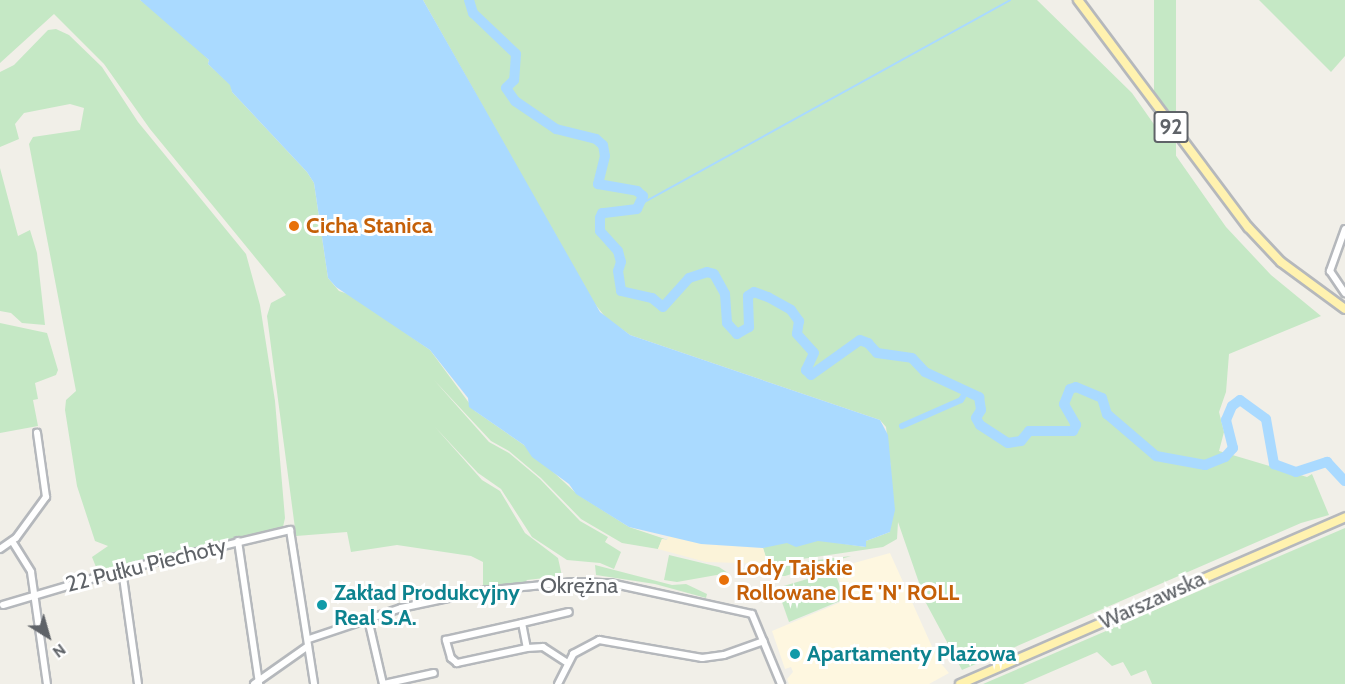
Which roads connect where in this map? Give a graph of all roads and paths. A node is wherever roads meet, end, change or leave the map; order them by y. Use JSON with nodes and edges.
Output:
{"nodes":[{"id":1,"x":1078,"y":0,"type":"edge"},
{"id":2,"x":1345,"y":229,"type":"edge"},
{"id":3,"x":1345,"y":293,"type":"edge"},
{"id":4,"x":1345,"y":309,"type":"edge"},
{"id":5,"x":37,"y":433,"type":"dead end"},
{"id":6,"x":1343,"y":517,"type":"edge"},
{"id":7,"x":12,"y":541,"type":"junction"},
{"id":8,"x":238,"y":541,"type":"junction"},
{"id":9,"x":0,"y":549,"type":"edge"},
{"id":10,"x":122,"y":570,"type":"junction"},
{"id":11,"x":34,"y":594,"type":"junction"},
{"id":12,"x":3,"y":605,"type":"dead end"},
{"id":13,"x":569,"y":612,"type":"dead end"},
{"id":14,"x":368,"y":619,"type":"junction"},
{"id":15,"x":522,"y":623,"type":"junction"},
{"id":16,"x":764,"y":641,"type":"junction"},
{"id":17,"x":309,"y":642,"type":"junction"},
{"id":18,"x":527,"y":648,"type":"junction"},
{"id":19,"x":566,"y":662,"type":"junction"},
{"id":20,"x":434,"y":673,"type":"dead end"},
{"id":21,"x":257,"y":683,"type":"edge"},
{"id":22,"x":47,"y":684,"type":"edge"},
{"id":23,"x":138,"y":684,"type":"edge"},
{"id":24,"x":314,"y":684,"type":"edge"},
{"id":25,"x":384,"y":684,"type":"edge"},
{"id":26,"x":558,"y":684,"type":"edge"},
{"id":27,"x":781,"y":684,"type":"edge"},
{"id":28,"x":960,"y":684,"type":"edge"}],
"edges":[{"from":1,"to":4,"type":"main road","number":"92"},
{"from":2,"to":3,"type":"street"},
{"from":5,"to":7,"type":"street"},
{"from":6,"to":28,"type":"main road","name":"Warszawska"},
{"from":7,"to":9,"type":"street"},
{"from":7,"to":11,"type":"street"},
{"from":8,"to":10,"type":"street","name":"22 Pułku Piechoty"},
{"from":8,"to":17,"type":"street","name":"22 Pułku Piechoty"},
{"from":8,"to":21,"type":"street"},
{"from":10,"to":11,"type":"street","name":"22 Pułku Piechoty"},
{"from":10,"to":23,"type":"street"},
{"from":11,"to":12,"type":"street","name":"22 Pułku Piechoty"},
{"from":11,"to":22,"type":"street"},
{"from":13,"to":15,"type":"street"},
{"from":14,"to":16,"type":"street","name":"Okrężna"},
{"from":14,"to":17,"type":"street","name":"Okrężna"},
{"from":14,"to":25,"type":"street"},
{"from":15,"to":18,"type":"street"},
{"from":15,"to":18,"type":"street"},
{"from":16,"to":19,"type":"street"},
{"from":16,"to":27,"type":"street","name":"Okrężna"},
{"from":17,"to":21,"type":"street","name":"Okrężna"},
{"from":17,"to":24,"type":"street"},
{"from":18,"to":19,"type":"street"},
{"from":19,"to":26,"type":"street"},
{"from":20,"to":25,"type":"street"}]}
